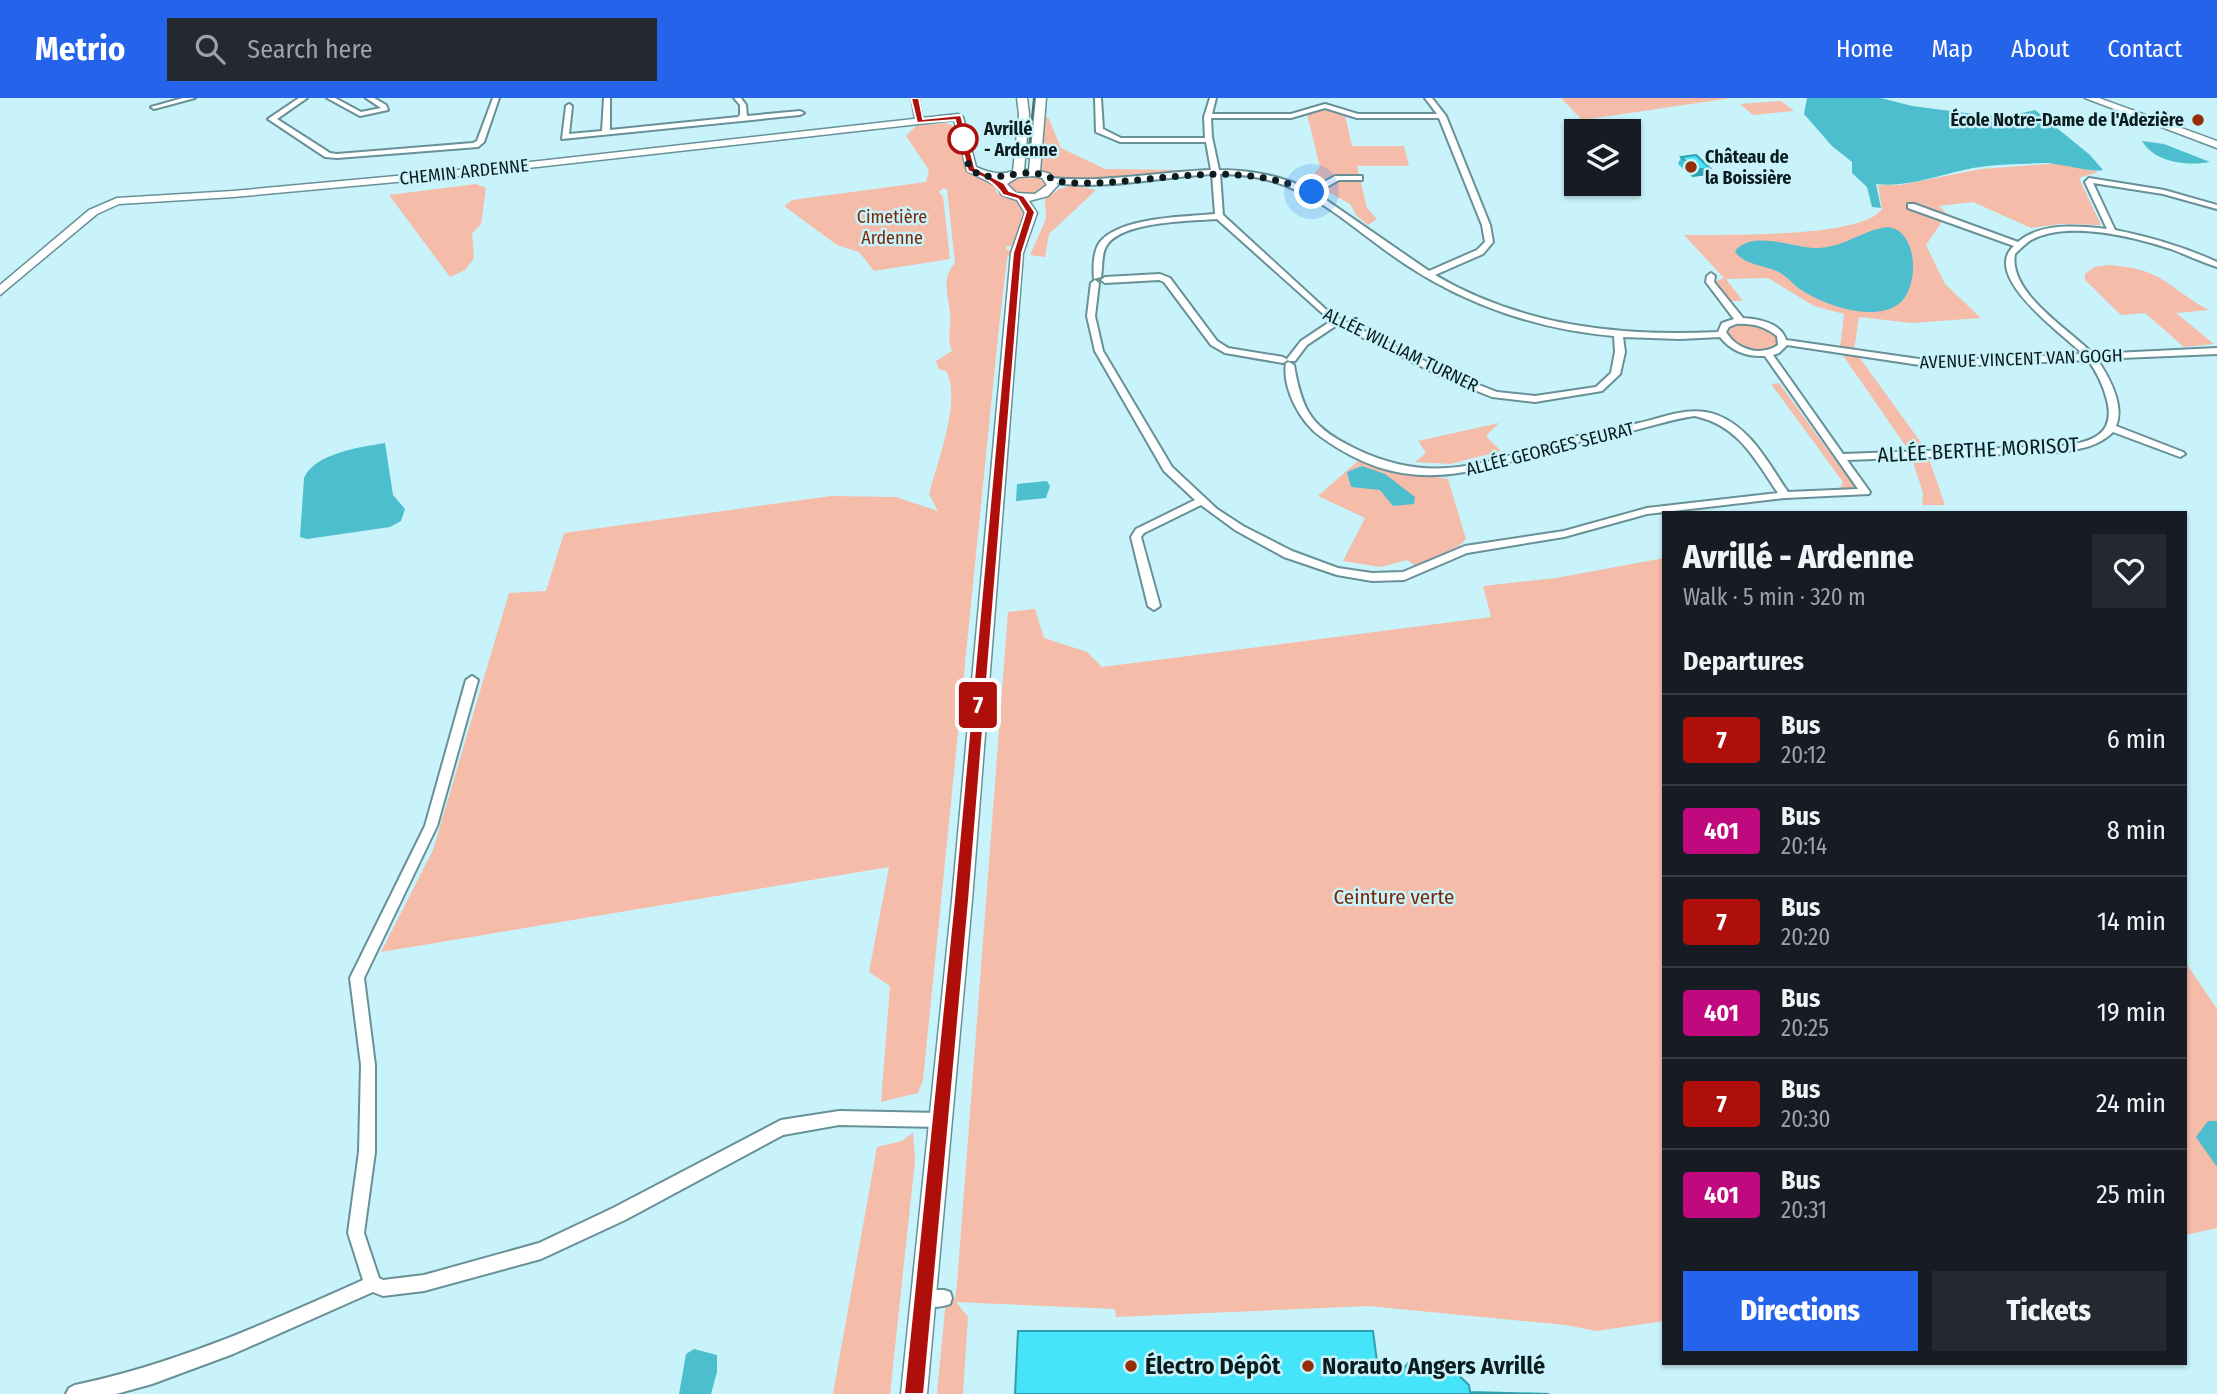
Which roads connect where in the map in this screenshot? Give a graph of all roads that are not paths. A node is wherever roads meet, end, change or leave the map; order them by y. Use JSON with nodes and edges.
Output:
{"nodes":[{"id":1,"x":192,"y":98,"type":"edge"},
{"id":2,"x":304,"y":98,"type":"edge"},
{"id":3,"x":330,"y":98,"type":"edge"},
{"id":4,"x":369,"y":98,"type":"edge"},
{"id":5,"x":496,"y":98,"type":"edge"},
{"id":6,"x":607,"y":98,"type":"edge"},
{"id":7,"x":737,"y":98,"type":"edge"},
{"id":8,"x":915,"y":98,"type":"edge"},
{"id":9,"x":1022,"y":98,"type":"edge"},
{"id":10,"x":1041,"y":98,"type":"edge"},
{"id":11,"x":1098,"y":98,"type":"edge"},
{"id":12,"x":1213,"y":98,"type":"edge"},
{"id":13,"x":1429,"y":98,"type":"edge"},
{"id":14,"x":2090,"y":98,"type":"edge"},
{"id":15,"x":569,"y":106,"type":"dead end"},
{"id":16,"x":154,"y":107,"type":"dead end"},
{"id":17,"x":800,"y":113,"type":"dead end"},
{"id":18,"x":1208,"y":116,"type":"junction"},
{"id":19,"x":1442,"y":116,"type":"junction"},
{"id":20,"x":740,"y":119,"type":"junction"},
{"id":21,"x":920,"y":121,"type":"junction"},
{"id":22,"x":606,"y":133,"type":"junction"},
{"id":23,"x":1209,"y":140,"type":"junction"},
{"id":24,"x":2217,"y":145,"type":"edge"},
{"id":25,"x":1034,"y":173,"type":"junction"},
{"id":26,"x":1216,"y":173,"type":"junction"},
{"id":27,"x":1009,"y":178,"type":"junction"},
{"id":28,"x":1359,"y":178,"type":"dead end"},
{"id":29,"x":1048,"y":188,"type":"junction"},
{"id":30,"x":1312,"y":192,"type":"junction"},
{"id":31,"x":1021,"y":197,"type":"junction"},
{"id":32,"x":1911,"y":206,"type":"dead end"},
{"id":33,"x":2217,"y":207,"type":"edge"},
{"id":34,"x":1219,"y":216,"type":"junction"},
{"id":35,"x":2112,"y":232,"type":"junction"},
{"id":36,"x":2018,"y":244,"type":"junction"},
{"id":37,"x":1017,"y":258,"type":"junction"},
{"id":38,"x":2217,"y":265,"type":"edge"},
{"id":39,"x":1428,"y":275,"type":"junction"},
{"id":40,"x":1711,"y":276,"type":"dead end"},
{"id":41,"x":1099,"y":280,"type":"junction"},
{"id":42,"x":0,"y":291,"type":"edge"},
{"id":43,"x":1739,"y":318,"type":"junction"},
{"id":44,"x":1337,"y":321,"type":"junction"},
{"id":45,"x":1618,"y":334,"type":"junction"},
{"id":46,"x":1723,"y":334,"type":"junction"},
{"id":47,"x":1784,"y":342,"type":"junction"},
{"id":48,"x":2217,"y":351,"type":"edge"},
{"id":49,"x":1767,"y":353,"type":"junction"},
{"id":50,"x":2091,"y":358,"type":"junction"},
{"id":51,"x":1288,"y":362,"type":"junction"},
{"id":52,"x":2111,"y":428,"type":"junction"},
{"id":53,"x":2180,"y":454,"type":"dead end"},
{"id":54,"x":1839,"y":457,"type":"junction"},
{"id":55,"x":1785,"y":495,"type":"junction"},
{"id":56,"x":1201,"y":501,"type":"junction"},
{"id":57,"x":1154,"y":606,"type":"dead end"},
{"id":58,"x":472,"y":680,"type":"dead end"},
{"id":59,"x":940,"y":1120,"type":"junction"},
{"id":60,"x":373,"y":1284,"type":"junction"},
{"id":61,"x":923,"y":1298,"type":"junction"},
{"id":62,"x":944,"y":1298,"type":"dead end"},
{"id":63,"x":75,"y":1394,"type":"edge"},
{"id":64,"x":914,"y":1394,"type":"edge"}],
"edges":[{"from":1,"to":16,"type":"street"},
{"from":2,"to":5,"type":"street"},
{"from":3,"to":4,"type":"street"},
{"from":6,"to":22,"type":"street"},
{"from":7,"to":20,"type":"street"},
{"from":8,"to":21,"type":"street"},
{"from":9,"to":27,"type":"main road"},
{"from":10,"to":25,"type":"main road"},
{"from":11,"to":23,"type":"street"},
{"from":12,"to":18,"type":"street"},
{"from":13,"to":19,"type":"street"},
{"from":14,"to":24,"type":"main road"},
{"from":15,"to":22,"type":"street"},
{"from":17,"to":20,"type":"street"},
{"from":18,"to":19,"type":"street"},
{"from":18,"to":23,"type":"street"},
{"from":19,"to":39,"type":"street"},
{"from":20,"to":22,"type":"street"},
{"from":21,"to":27,"type":"main road","name":"CHEMIN ARDENNE"},
{"from":21,"to":42,"type":"main road","name":"CHEMIN ARDENNE"},
{"from":23,"to":26,"type":"street"},
{"from":25,"to":27,"type":"main road"},
{"from":25,"to":29,"type":"main road"},
{"from":26,"to":29,"type":"street"},
{"from":26,"to":30,"type":"street"},
{"from":26,"to":34,"type":"street"},
{"from":27,"to":31,"type":"main road"},
{"from":28,"to":30,"type":"street"},
{"from":29,"to":31,"type":"main road"},
{"from":29,"to":37,"type":"main road"},
{"from":30,"to":39,"type":"street"},
{"from":31,"to":37,"type":"main road"},
{"from":32,"to":36,"type":"street"},
{"from":33,"to":35,"type":"street"},
{"from":34,"to":41,"type":"street"},
{"from":34,"to":44,"type":"street","name":"ALLÉE WILLIAM TURNER"},
{"from":35,"to":36,"type":"street"},
{"from":35,"to":38,"type":"street"},
{"from":36,"to":50,"type":"street"},
{"from":37,"to":59,"type":"main road"},
{"from":39,"to":45,"type":"street"},
{"from":40,"to":43,"type":"street"},
{"from":41,"to":51,"type":"street"},
{"from":41,"to":56,"type":"street"},
{"from":43,"to":46,"type":"street"},
{"from":43,"to":47,"type":"street"},
{"from":44,"to":45,"type":"street","name":"ALLÉE WILLIAM TURNER"},
{"from":44,"to":51,"type":"street"},
{"from":45,"to":46,"type":"street"},
{"from":46,"to":49,"type":"street"},
{"from":47,"to":49,"type":"street"},
{"from":47,"to":50,"type":"street","name":"AVENUE VINCENT VAN GOGH"},
{"from":48,"to":50,"type":"street","name":"AVENUE VINCENT VAN GOGH"},
{"from":49,"to":54,"type":"street"},
{"from":50,"to":52,"type":"street"},
{"from":51,"to":55,"type":"street","name":"ALLÉE GEORGES SEURAT"},
{"from":52,"to":53,"type":"street"},
{"from":52,"to":54,"type":"street","name":"ALLÉE BERTHE MORISOT"},
{"from":54,"to":55,"type":"street"},
{"from":55,"to":56,"type":"street"},
{"from":56,"to":57,"type":"street"},
{"from":58,"to":60,"type":"street"},
{"from":59,"to":60,"type":"street"},
{"from":59,"to":61,"type":"main road"},
{"from":60,"to":63,"type":"street"},
{"from":61,"to":62,"type":"street"},
{"from":61,"to":64,"type":"main road"}]}
